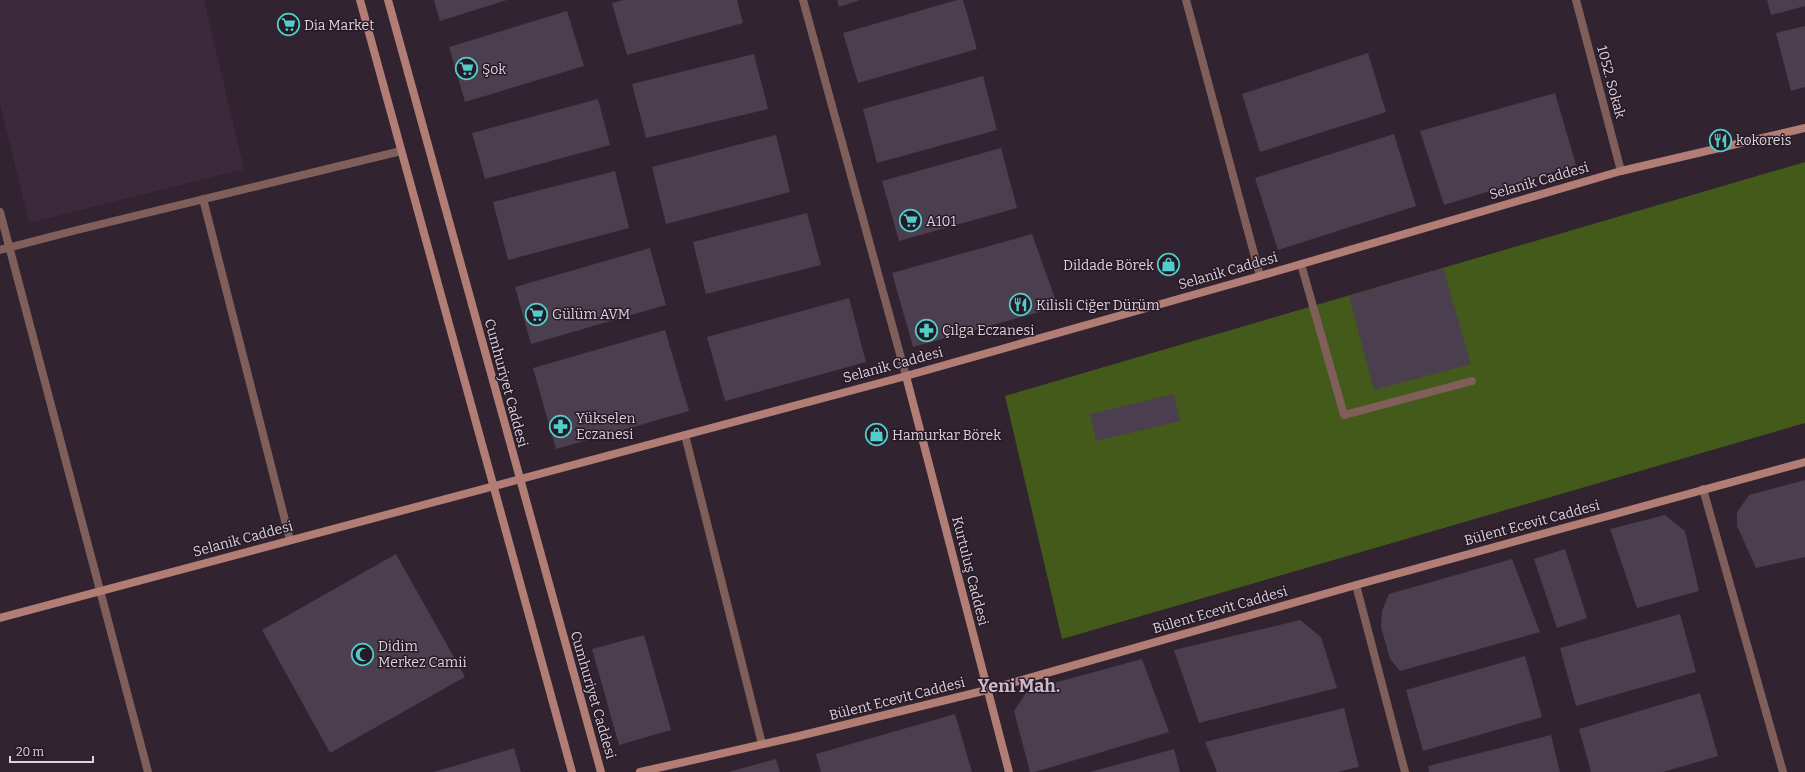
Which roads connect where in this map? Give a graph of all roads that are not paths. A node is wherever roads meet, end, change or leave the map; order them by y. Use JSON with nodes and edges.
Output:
{"nodes":[{"id":1,"x":360,"y":0,"type":"edge"},
{"id":2,"x":388,"y":0,"type":"edge"},
{"id":3,"x":803,"y":0,"type":"edge"},
{"id":4,"x":1186,"y":0,"type":"edge"},
{"id":5,"x":1576,"y":0,"type":"edge"},
{"id":6,"x":1805,"y":128,"type":"edge"},
{"id":7,"x":401,"y":151,"type":"junction"},
{"id":8,"x":1621,"y":171,"type":"junction"},
{"id":9,"x":203,"y":199,"type":"junction"},
{"id":10,"x":0,"y":212,"type":"edge"},
{"id":11,"x":9,"y":248,"type":"junction"},
{"id":12,"x":0,"y":250,"type":"edge"},
{"id":13,"x":1301,"y":264,"type":"junction"},
{"id":14,"x":1260,"y":276,"type":"junction"},
{"id":15,"x":906,"y":376,"type":"junction"},
{"id":16,"x":1472,"y":381,"type":"dead end"},
{"id":17,"x":685,"y":435,"type":"junction"},
{"id":18,"x":1805,"y":462,"type":"edge"},
{"id":19,"x":519,"y":479,"type":"junction"},
{"id":20,"x":493,"y":486,"type":"junction"},
{"id":21,"x":1703,"y":489,"type":"junction"},
{"id":22,"x":290,"y":540,"type":"junction"},
{"id":23,"x":1356,"y":585,"type":"junction"},
{"id":24,"x":100,"y":591,"type":"junction"},
{"id":25,"x":0,"y":618,"type":"edge"},
{"id":26,"x":987,"y":690,"type":"junction"},
{"id":27,"x":762,"y":744,"type":"junction"},
{"id":28,"x":148,"y":772,"type":"edge"},
{"id":29,"x":572,"y":772,"type":"edge"},
{"id":30,"x":601,"y":772,"type":"edge"},
{"id":31,"x":640,"y":772,"type":"edge"},
{"id":32,"x":1009,"y":772,"type":"edge"},
{"id":33,"x":1404,"y":772,"type":"edge"},
{"id":34,"x":1783,"y":772,"type":"edge"}],
"edges":[{"from":1,"to":7,"type":"street"},
{"from":2,"to":19,"type":"street","name":"Cumhuriyet Caddesi"},
{"from":3,"to":15,"type":"street"},
{"from":4,"to":14,"type":"street"},
{"from":5,"to":8,"type":"street","name":"1052. Sokak"},
{"from":6,"to":8,"type":"street","name":"Selanik Caddesi"},
{"from":7,"to":9,"type":"street"},
{"from":7,"to":20,"type":"street"},
{"from":8,"to":13,"type":"street","name":"Selanik Caddesi"},
{"from":9,"to":11,"type":"street"},
{"from":9,"to":22,"type":"street"},
{"from":10,"to":11,"type":"street"},
{"from":11,"to":12,"type":"street"},
{"from":11,"to":24,"type":"street"},
{"from":13,"to":14,"type":"street","name":"Selanik Caddesi"},
{"from":13,"to":16,"type":"street"},
{"from":14,"to":15,"type":"street","name":"Selanik Caddesi"},
{"from":15,"to":17,"type":"street","name":"Selanik Caddesi"},
{"from":15,"to":26,"type":"street","name":"Kurtuluş Caddesi"},
{"from":17,"to":19,"type":"street","name":"Selanik Caddesi"},
{"from":17,"to":27,"type":"street"},
{"from":18,"to":21,"type":"street","name":"Bülent Ecevit Caddesi"},
{"from":19,"to":20,"type":"street","name":"Selanik Caddesi"},
{"from":19,"to":30,"type":"street","name":"Cumhuriyet Caddesi"},
{"from":20,"to":22,"type":"street","name":"Selanik Caddesi"},
{"from":20,"to":29,"type":"street"},
{"from":21,"to":23,"type":"street","name":"Bülent Ecevit Caddesi"},
{"from":21,"to":34,"type":"street"},
{"from":22,"to":24,"type":"street","name":"Selanik Caddesi"},
{"from":23,"to":26,"type":"street","name":"Bülent Ecevit Caddesi"},
{"from":23,"to":33,"type":"street"},
{"from":24,"to":25,"type":"street","name":"Selanik Caddesi"},
{"from":24,"to":28,"type":"street"},
{"from":26,"to":27,"type":"street","name":"Bülent Ecevit Caddesi"},
{"from":26,"to":32,"type":"street","name":"Kurtuluş Caddesi"},
{"from":27,"to":31,"type":"street","name":"Bülent Ecevit Caddesi"}]}
